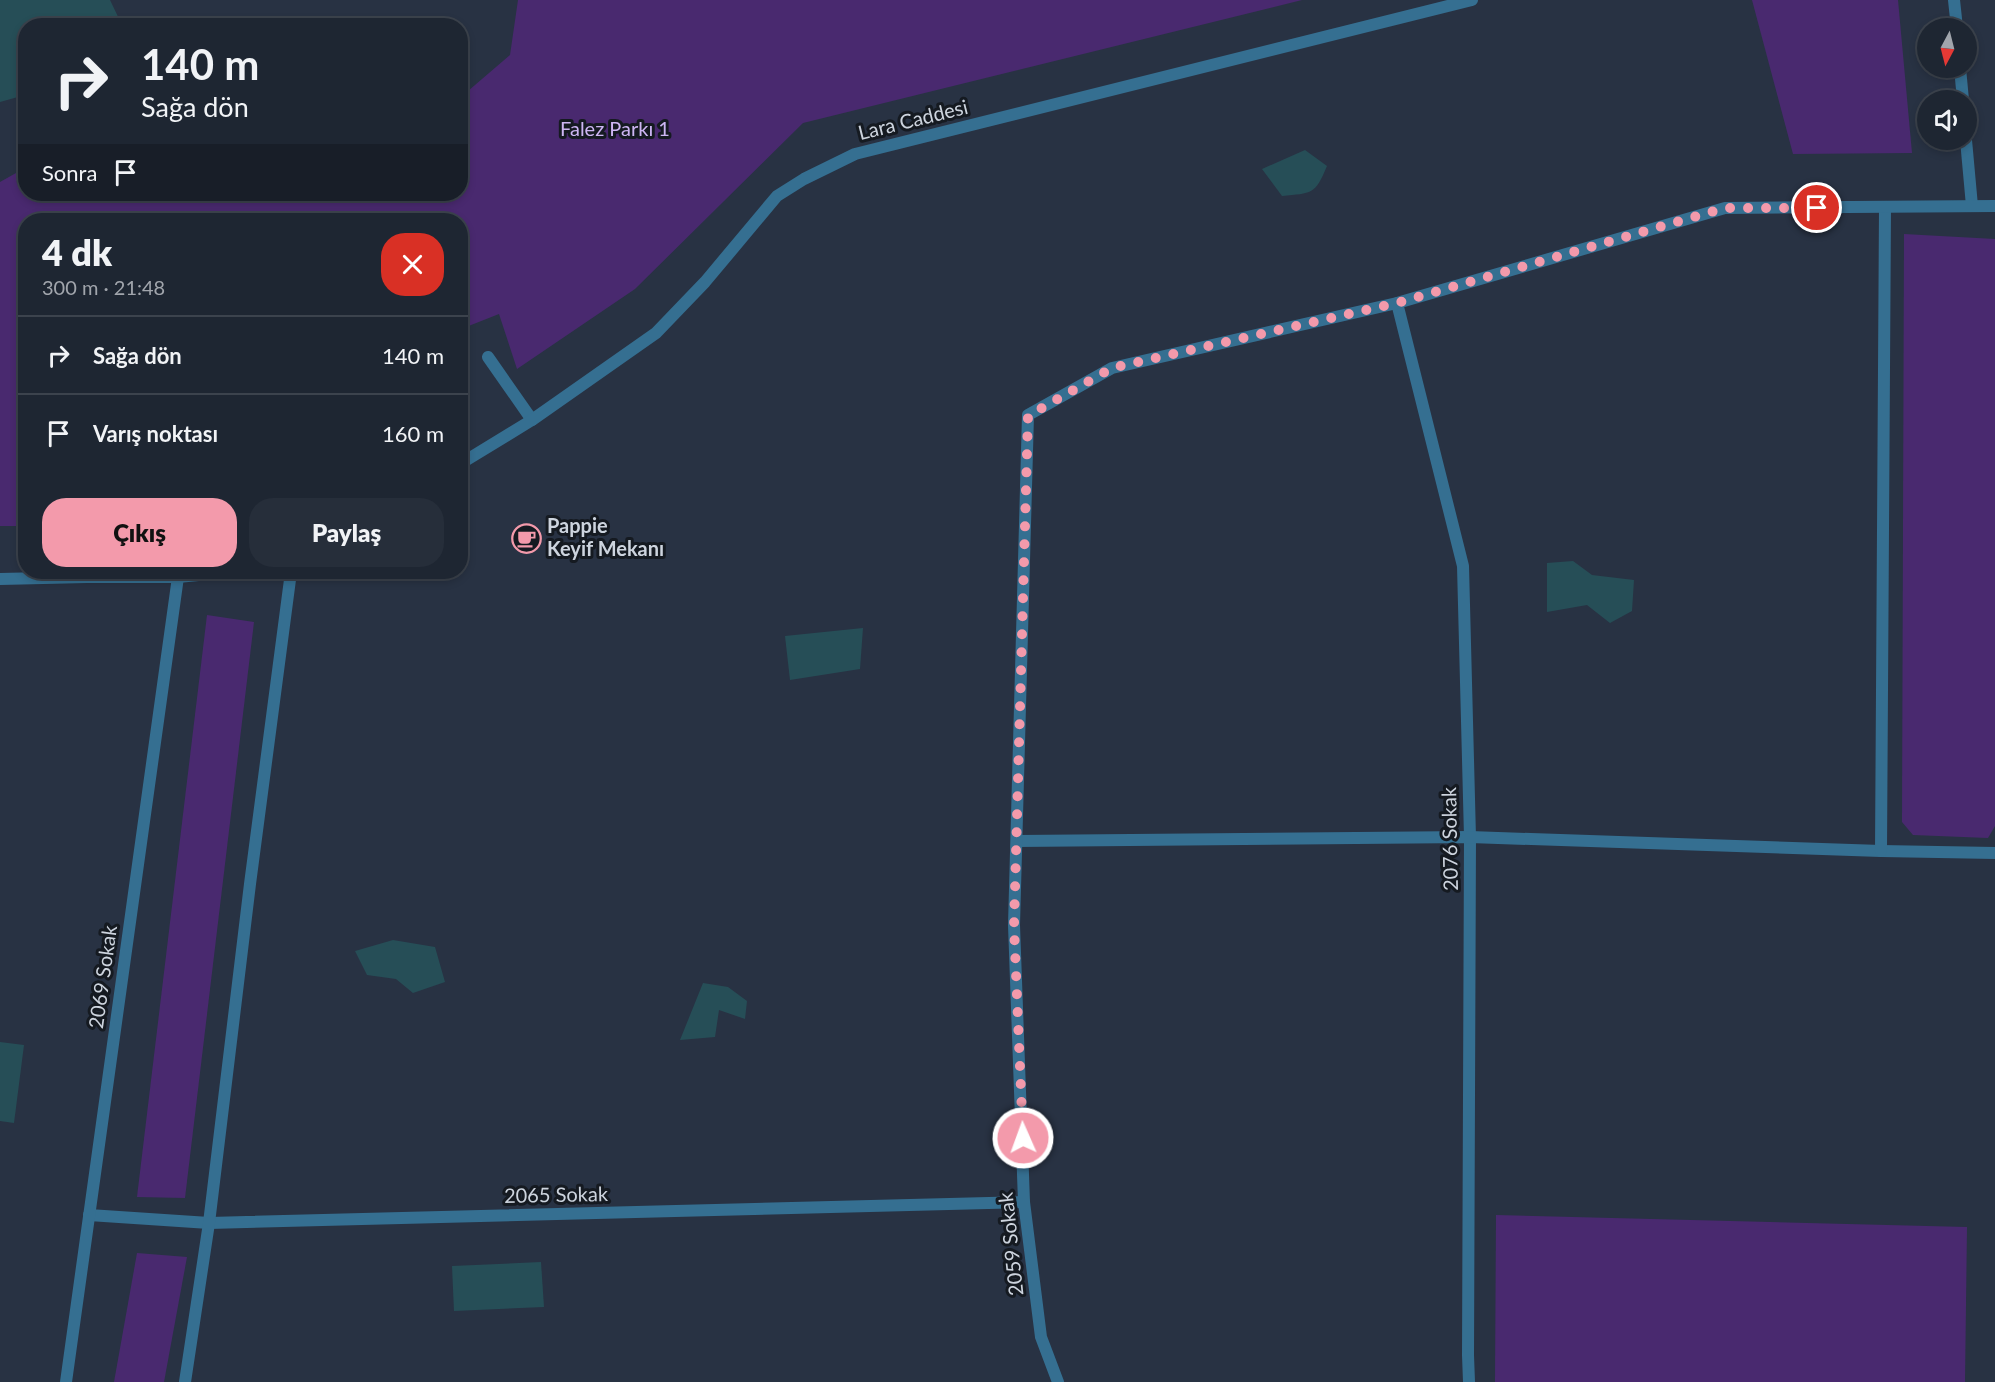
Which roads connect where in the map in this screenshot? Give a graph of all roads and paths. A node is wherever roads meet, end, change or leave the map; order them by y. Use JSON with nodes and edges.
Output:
{"nodes":[{"id":1,"x":1472,"y":0,"type":"edge"},
{"id":2,"x":1954,"y":0,"type":"edge"},
{"id":3,"x":1956,"y":18,"type":"edge"},
{"id":4,"x":1967,"y":150,"type":"edge"},
{"id":5,"x":1972,"y":206,"type":"junction"},
{"id":6,"x":1995,"y":206,"type":"edge"},
{"id":7,"x":1885,"y":208,"type":"junction"},
{"id":8,"x":1397,"y":303,"type":"junction"},
{"id":9,"x":488,"y":357,"type":"dead end"},
{"id":10,"x":532,"y":420,"type":"junction"},
{"id":11,"x":468,"y":460,"type":"edge"},
{"id":12,"x":0,"y":579,"type":"edge"},
{"id":13,"x":18,"y":579,"type":"edge"},
{"id":14,"x":178,"y":579,"type":"edge"},
{"id":15,"x":290,"y":579,"type":"edge"},
{"id":16,"x":1470,"y":837,"type":"junction"},
{"id":17,"x":1017,"y":841,"type":"junction"},
{"id":18,"x":1881,"y":851,"type":"junction"},
{"id":19,"x":1995,"y":853,"type":"edge"},
{"id":20,"x":1024,"y":1202,"type":"junction"},
{"id":21,"x":89,"y":1215,"type":"junction"},
{"id":22,"x":209,"y":1223,"type":"junction"},
{"id":23,"x":66,"y":1382,"type":"edge"},
{"id":24,"x":185,"y":1382,"type":"edge"},
{"id":25,"x":1058,"y":1382,"type":"edge"},
{"id":26,"x":1469,"y":1382,"type":"edge"}],
"edges":[{"from":1,"to":10,"type":"street","name":"Lara Caddesi"},
{"from":2,"to":3,"type":"street"},
{"from":4,"to":5,"type":"street"},
{"from":5,"to":6,"type":"street"},
{"from":5,"to":7,"type":"street"},
{"from":7,"to":8,"type":"street"},
{"from":7,"to":18,"type":"street"},
{"from":8,"to":16,"type":"street","name":"2076 Sokak"},
{"from":8,"to":17,"type":"street","name":"2059 Sokak"},
{"from":9,"to":10,"type":"street"},
{"from":10,"to":11,"type":"street","name":"Lara Caddesi"},
{"from":12,"to":13,"type":"street"},
{"from":14,"to":21,"type":"street","name":"2069 Sokak"},
{"from":15,"to":22,"type":"street"},
{"from":16,"to":17,"type":"street"},
{"from":16,"to":18,"type":"street"},
{"from":16,"to":26,"type":"street","name":"2076 Sokak"},
{"from":17,"to":20,"type":"street","name":"2059 Sokak"},
{"from":18,"to":19,"type":"street"},
{"from":20,"to":22,"type":"street","name":"2065 Sokak"},
{"from":20,"to":25,"type":"street","name":"2059 Sokak"},
{"from":21,"to":22,"type":"street","name":"2065 Sokak"},
{"from":21,"to":23,"type":"street","name":"2069 Sokak"},
{"from":22,"to":24,"type":"street"}]}
